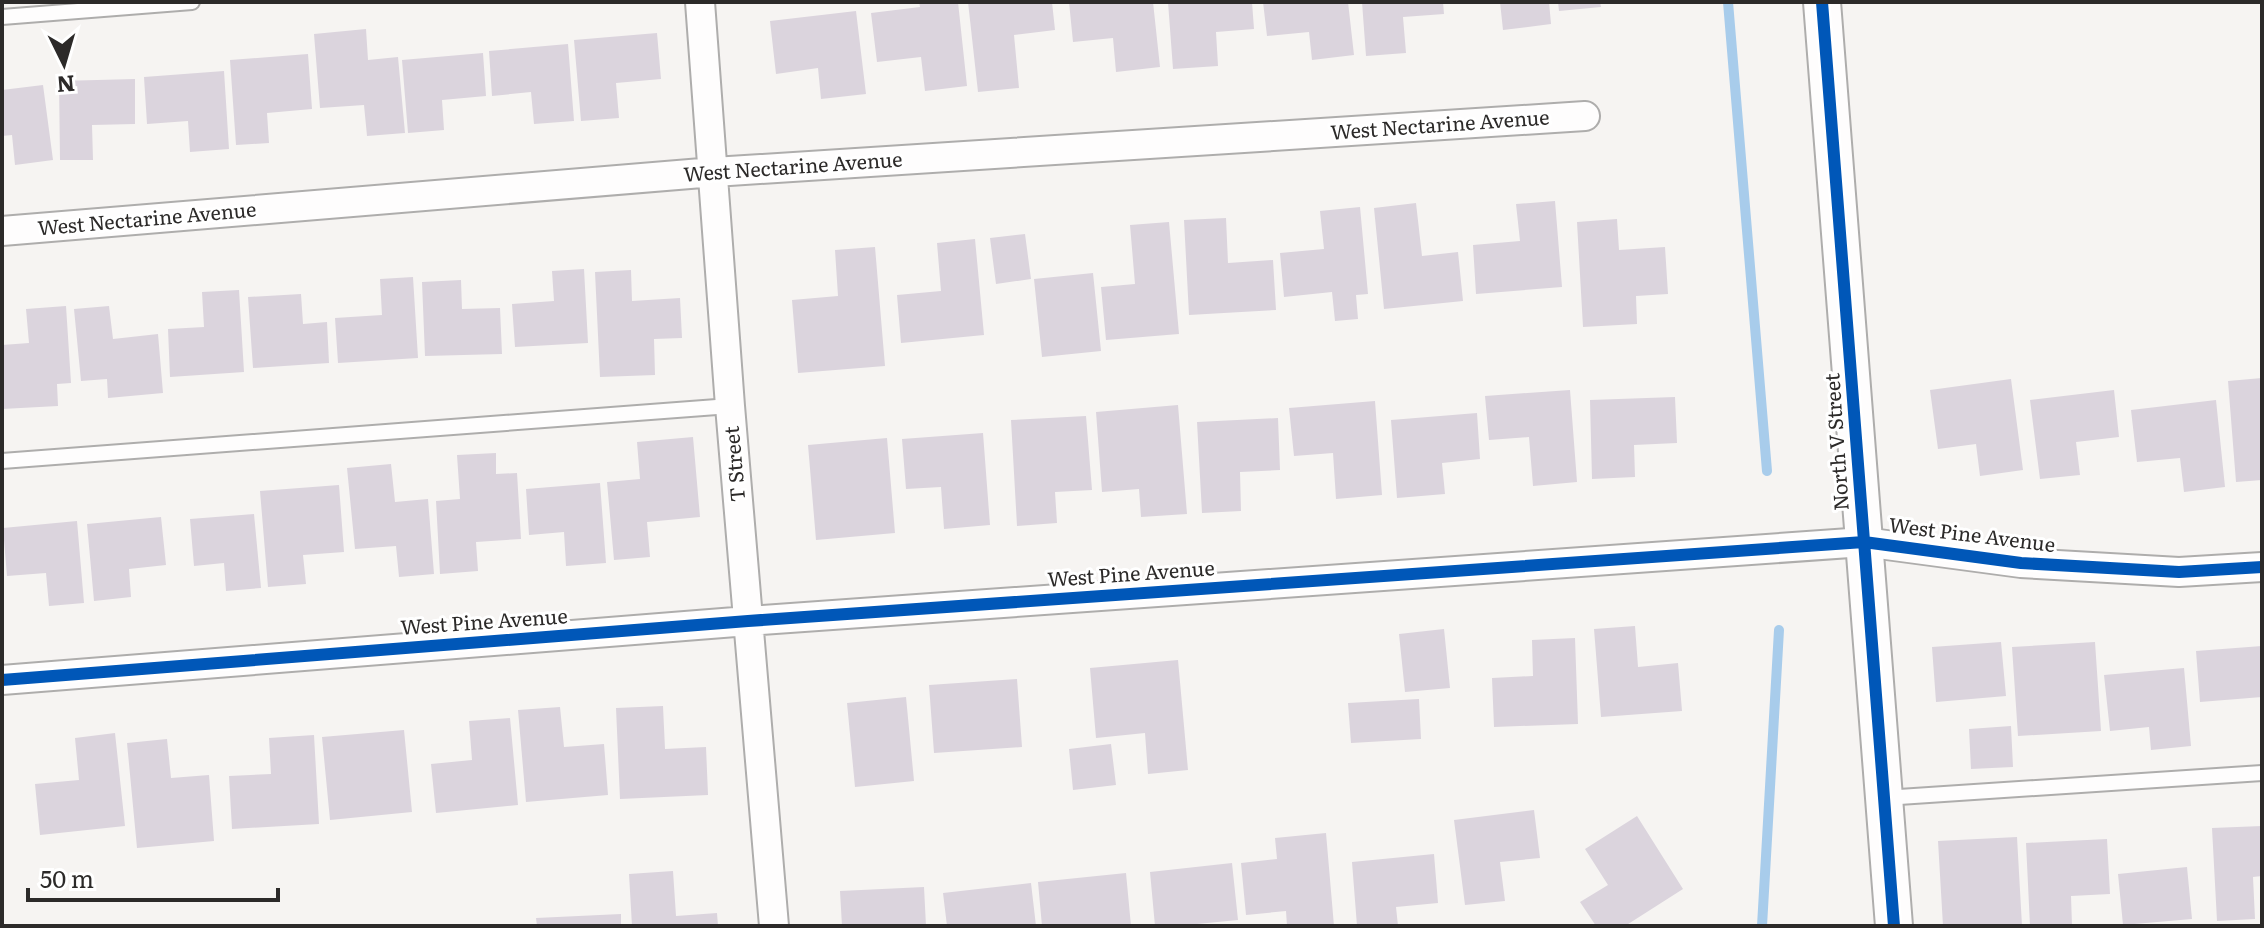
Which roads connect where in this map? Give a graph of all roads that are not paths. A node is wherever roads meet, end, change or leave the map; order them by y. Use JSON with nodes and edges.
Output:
{"nodes":[{"id":1,"x":192,"y":2,"type":"edge"},
{"id":2,"x":700,"y":2,"type":"edge"},
{"id":3,"x":1822,"y":2,"type":"edge"},
{"id":4,"x":2,"y":17,"type":"edge"},
{"id":5,"x":1585,"y":116,"type":"dead end"},
{"id":6,"x":714,"y":172,"type":"junction"},
{"id":7,"x":2,"y":231,"type":"edge"},
{"id":8,"x":730,"y":406,"type":"junction"},
{"id":9,"x":2,"y":461,"type":"edge"},
{"id":10,"x":1864,"y":542,"type":"junction"},
{"id":11,"x":2262,"y":567,"type":"edge"},
{"id":12,"x":748,"y":621,"type":"junction"},
{"id":13,"x":2,"y":680,"type":"edge"},
{"id":14,"x":2262,"y":773,"type":"edge"},
{"id":15,"x":1884,"y":798,"type":"junction"},
{"id":16,"x":774,"y":926,"type":"edge"},
{"id":17,"x":1894,"y":926,"type":"edge"}],
"edges":[{"from":1,"to":4,"type":"lane"},
{"from":2,"to":6,"type":"street","name":"T Street"},
{"from":3,"to":10,"type":"street","name":"North V Street"},
{"from":5,"to":6,"type":"street","name":"West Nectarine Avenue"},
{"from":6,"to":7,"type":"street","name":"West Nectarine Avenue"},
{"from":6,"to":8,"type":"street","name":"T Street"},
{"from":8,"to":9,"type":"lane"},
{"from":8,"to":12,"type":"street","name":"T Street"},
{"from":10,"to":11,"type":"street","name":"West Pine Avenue"},
{"from":10,"to":12,"type":"street","name":"West Pine Avenue"},
{"from":10,"to":15,"type":"street","name":"North V Street"},
{"from":12,"to":13,"type":"street","name":"West Pine Avenue"},
{"from":12,"to":16,"type":"street","name":"T Street"},
{"from":14,"to":15,"type":"lane"},
{"from":15,"to":17,"type":"street","name":"North V Street"}]}
